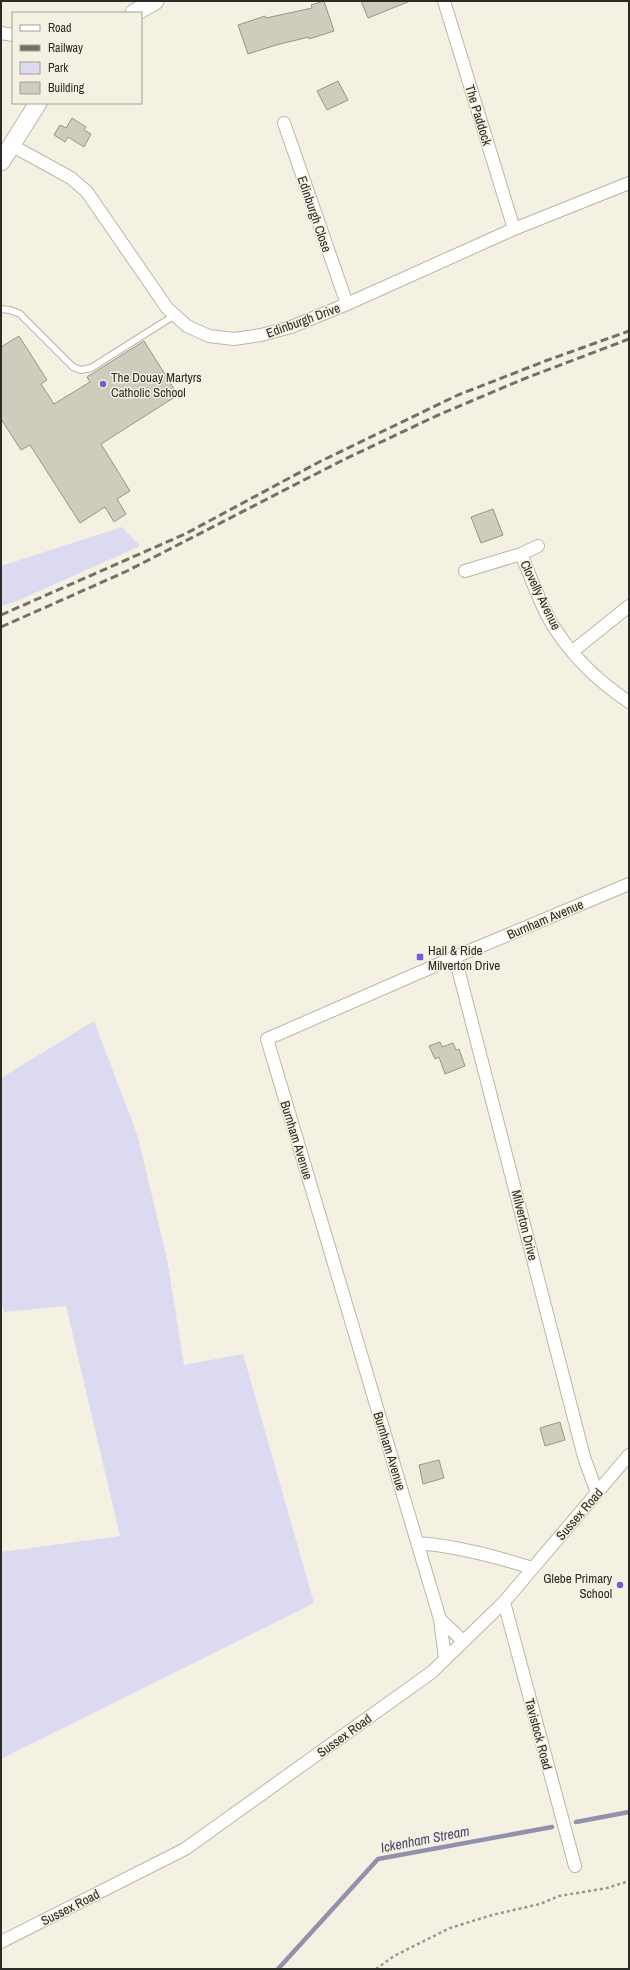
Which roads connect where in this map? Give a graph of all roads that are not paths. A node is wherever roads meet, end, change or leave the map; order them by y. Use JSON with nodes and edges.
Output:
{"nodes":[{"id":1,"x":155,"y":1,"type":"edge"},
{"id":2,"x":444,"y":1,"type":"edge"},
{"id":3,"x":136,"y":12,"type":"edge"},
{"id":4,"x":1,"y":33,"type":"edge"},
{"id":5,"x":12,"y":35,"type":"edge"},
{"id":6,"x":37,"y":104,"type":"edge"},
{"id":7,"x":284,"y":123,"type":"dead end"},
{"id":8,"x":11,"y":145,"type":"junction"},
{"id":9,"x":1,"y":162,"type":"edge"},
{"id":10,"x":629,"y":183,"type":"edge"},
{"id":11,"x":514,"y":229,"type":"junction"},
{"id":12,"x":347,"y":304,"type":"junction"},
{"id":13,"x":1,"y":309,"type":"edge"},
{"id":14,"x":175,"y":316,"type":"junction"},
{"id":15,"x":538,"y":546,"type":"dead end"},
{"id":16,"x":521,"y":554,"type":"junction"},
{"id":17,"x":465,"y":571,"type":"dead end"},
{"id":18,"x":629,"y":606,"type":"edge"},
{"id":19,"x":573,"y":652,"type":"junction"},
{"id":20,"x":629,"y":702,"type":"edge"},
{"id":21,"x":629,"y":884,"type":"edge"},
{"id":22,"x":455,"y":957,"type":"junction"},
{"id":23,"x":629,"y":1456,"type":"edge"},
{"id":24,"x":597,"y":1493,"type":"junction"},
{"id":25,"x":417,"y":1543,"type":"junction"},
{"id":26,"x":532,"y":1568,"type":"junction"},
{"id":27,"x":504,"y":1602,"type":"junction"},
{"id":28,"x":440,"y":1619,"type":"junction"},
{"id":29,"x":463,"y":1641,"type":"junction"},
{"id":30,"x":445,"y":1658,"type":"junction"},
{"id":31,"x":575,"y":1866,"type":"dead end"},
{"id":32,"x":1,"y":1942,"type":"edge"}],
"edges":[{"from":1,"to":3,"type":"main road"},
{"from":2,"to":11,"type":"street","name":"The Paddock"},
{"from":4,"to":5,"type":"street"},
{"from":6,"to":8,"type":"main road"},
{"from":7,"to":12,"type":"street","name":"Edinburgh Close"},
{"from":8,"to":9,"type":"main road"},
{"from":8,"to":14,"type":"street","name":"Edinburgh Drive"},
{"from":10,"to":11,"type":"street","name":"Edinburgh Drive"},
{"from":11,"to":12,"type":"street","name":"Edinburgh Drive"},
{"from":12,"to":14,"type":"street","name":"Edinburgh Drive"},
{"from":13,"to":14,"type":"lane"},
{"from":15,"to":16,"type":"street","name":"Clovelly Avenue"},
{"from":16,"to":17,"type":"street","name":"Clovelly Avenue"},
{"from":16,"to":19,"type":"street","name":"Clovelly Avenue"},
{"from":18,"to":19,"type":"street"},
{"from":19,"to":20,"type":"street","name":"Clovelly Avenue"},
{"from":21,"to":22,"type":"street","name":"Burnham Avenue"},
{"from":22,"to":24,"type":"street","name":"Milverton Drive"},
{"from":22,"to":25,"type":"street","name":"Burnham Avenue"},
{"from":23,"to":24,"type":"street","name":"Sussex Road"},
{"from":24,"to":26,"type":"street","name":"Sussex Road"},
{"from":25,"to":26,"type":"street"},
{"from":25,"to":28,"type":"street","name":"Burnham Avenue"},
{"from":26,"to":27,"type":"street","name":"Sussex Road"},
{"from":27,"to":29,"type":"street","name":"Sussex Road"},
{"from":27,"to":31,"type":"street","name":"Tavistock Road"},
{"from":28,"to":29,"type":"street","name":"Burnham Avenue"},
{"from":28,"to":30,"type":"street","name":"Burnham Avenue"},
{"from":29,"to":30,"type":"street","name":"Sussex Road"},
{"from":30,"to":32,"type":"street","name":"Sussex Road"}]}
